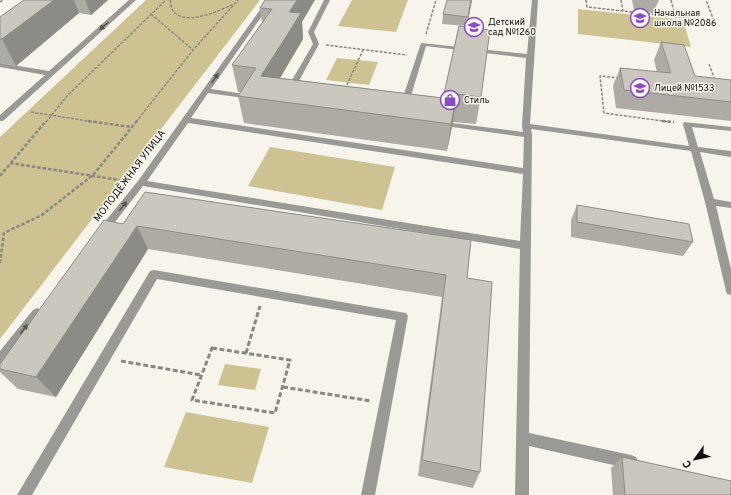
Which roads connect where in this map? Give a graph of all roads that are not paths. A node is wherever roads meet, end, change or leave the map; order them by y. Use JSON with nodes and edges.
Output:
{"nodes":[{"id":1,"x":133,"y":0,"type":"edge"},
{"id":2,"x":270,"y":0,"type":"edge"},
{"id":3,"x":327,"y":0,"type":"edge"},
{"id":4,"x":535,"y":0,"type":"edge"},
{"id":5,"x":530,"y":56,"type":"junction"},
{"id":6,"x":0,"y":65,"type":"edge"},
{"id":7,"x":50,"y":74,"type":"junction"},
{"id":8,"x":206,"y":91,"type":"junction"},
{"id":9,"x":259,"y":98,"type":"edge"},
{"id":10,"x":284,"y":102,"type":"edge"},
{"id":11,"x":401,"y":108,"type":"edge"},
{"id":12,"x":0,"y":109,"type":"edge"},
{"id":13,"x":10,"y":110,"type":"junction"},
{"id":14,"x":0,"y":119,"type":"edge"},
{"id":15,"x":185,"y":120,"type":"junction"},
{"id":16,"x":452,"y":125,"type":"edge"},
{"id":17,"x":731,"y":129,"type":"edge"},
{"id":18,"x":527,"y":131,"type":"junction"},
{"id":19,"x":694,"y":149,"type":"junction"},
{"id":20,"x":731,"y":154,"type":"edge"},
{"id":21,"x":527,"y":172,"type":"junction"},
{"id":22,"x":141,"y":183,"type":"junction"},
{"id":23,"x":710,"y":202,"type":"junction"},
{"id":24,"x":731,"y":205,"type":"edge"},
{"id":25,"x":97,"y":238,"type":"edge"},
{"id":26,"x":525,"y":246,"type":"junction"},
{"id":27,"x":731,"y":290,"type":"edge"},
{"id":28,"x":44,"y":305,"type":"edge"},
{"id":29,"x":0,"y":360,"type":"edge"},
{"id":30,"x":523,"y":438,"type":"junction"},
{"id":31,"x":641,"y":464,"type":"edge"},
{"id":32,"x":24,"y":495,"type":"edge"},
{"id":33,"x":368,"y":495,"type":"edge"},
{"id":34,"x":522,"y":495,"type":"edge"}],
"edges":[{"from":1,"to":7,"type":"street","one_way":true},
{"from":8,"to":2,"type":"street","name":"МОЛОДЁЖНАЯ УЛИЦА","one_way":true},
{"from":3,"to":10,"type":"street"},
{"from":4,"to":5,"type":"street"},
{"from":5,"to":11,"type":"street"},
{"from":5,"to":18,"type":"street"},
{"from":6,"to":7,"type":"street"},
{"from":7,"to":13,"type":"street"},
{"from":8,"to":9,"type":"street"},
{"from":8,"to":15,"type":"street","name":"МОЛОДЁЖНАЯ УЛИЦА"},
{"from":12,"to":13,"type":"street"},
{"from":13,"to":14,"type":"street"},
{"from":15,"to":21,"type":"street"},
{"from":15,"to":22,"type":"street","name":"МОЛОДЁЖНАЯ УЛИЦА"},
{"from":16,"to":18,"type":"street"},
{"from":17,"to":19,"type":"street"},
{"from":18,"to":19,"type":"street"},
{"from":18,"to":21,"type":"street"},
{"from":19,"to":20,"type":"street"},
{"from":19,"to":23,"type":"street"},
{"from":21,"to":26,"type":"street"},
{"from":25,"to":22,"type":"street","name":"МОЛОДЁЖНАЯ УЛИЦА","one_way":true},
{"from":22,"to":26,"type":"street"},
{"from":23,"to":24,"type":"street"},
{"from":23,"to":27,"type":"street"},
{"from":26,"to":30,"type":"street"},
{"from":29,"to":28,"type":"street","one_way":true},
{"from":30,"to":31,"type":"street"},
{"from":30,"to":34,"type":"street"},
{"from":32,"to":33,"type":"street"}]}
